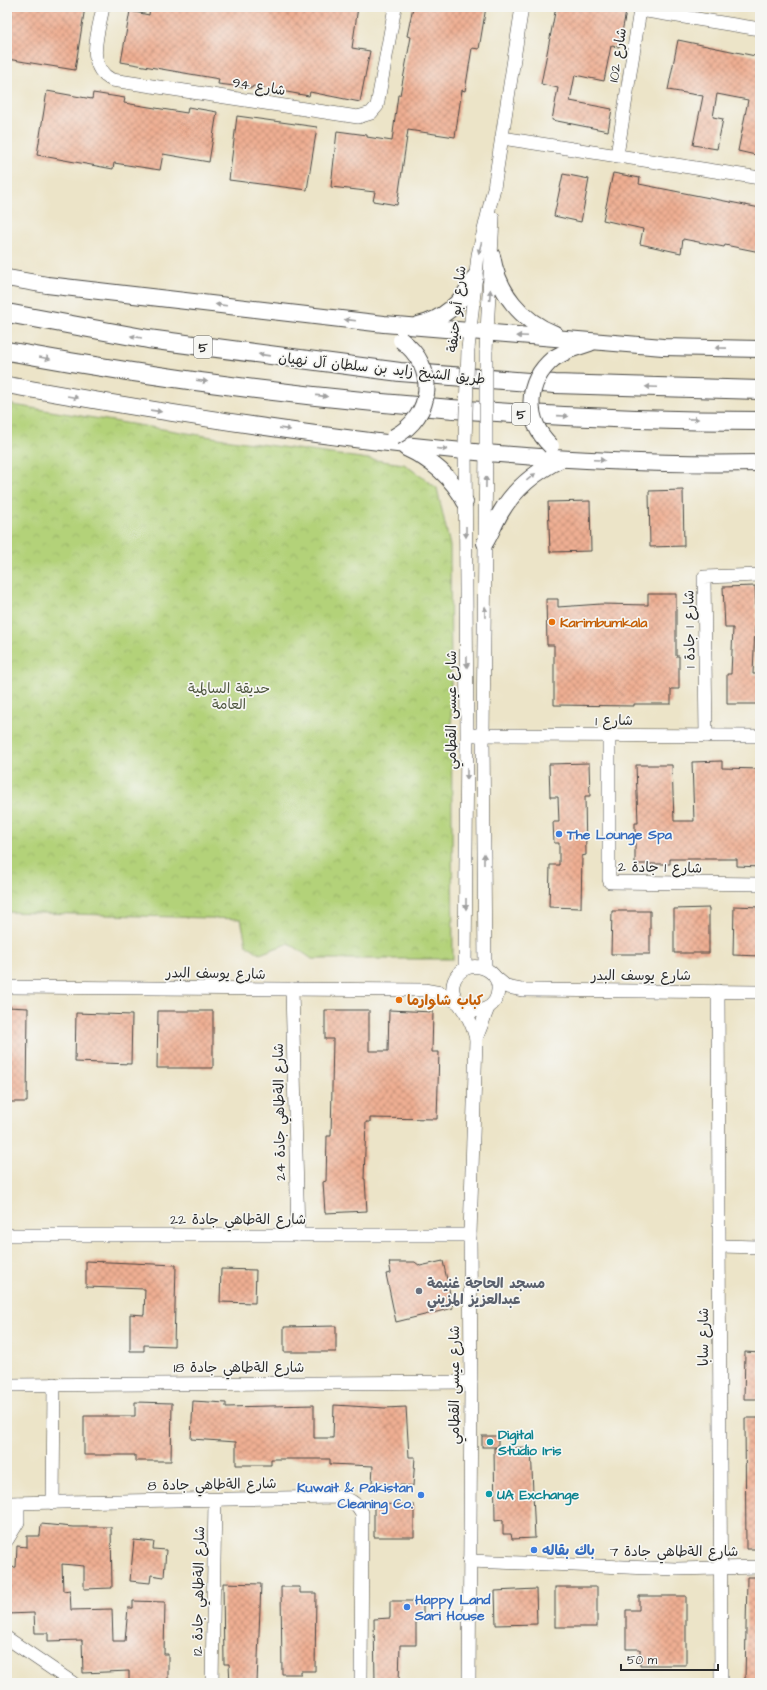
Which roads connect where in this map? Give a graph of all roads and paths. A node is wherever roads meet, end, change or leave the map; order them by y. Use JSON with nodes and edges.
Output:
{"nodes":[{"id":1,"x":103,"y":7,"type":"edge"},
{"id":2,"x":395,"y":7,"type":"edge"},
{"id":3,"x":522,"y":7,"type":"edge"},
{"id":4,"x":760,"y":29,"type":"edge"},
{"id":5,"x":502,"y":138,"type":"junction"},
{"id":6,"x":617,"y":155,"type":"junction"},
{"id":7,"x":760,"y":178,"type":"edge"},
{"id":8,"x":493,"y":196,"type":"junction"},
{"id":9,"x":492,"y":256,"type":"junction"},
{"id":10,"x":475,"y":277,"type":"junction"},
{"id":11,"x":7,"y":278,"type":"edge"},
{"id":12,"x":7,"y":313,"type":"edge"},
{"id":13,"x":373,"y":323,"type":"junction"},
{"id":14,"x":410,"y":327,"type":"junction"},
{"id":15,"x":468,"y":332,"type":"junction"},
{"id":16,"x":487,"y":334,"type":"junction"},
{"id":17,"x":570,"y":338,"type":"junction"},
{"id":18,"x":595,"y":342,"type":"junction"},
{"id":19,"x":760,"y":349,"type":"edge"},
{"id":20,"x":7,"y":351,"type":"edge"},
{"id":21,"x":7,"y":385,"type":"edge"},
{"id":22,"x":760,"y":390,"type":"edge"},
{"id":23,"x":760,"y":421,"type":"edge"},
{"id":24,"x":397,"y":441,"type":"junction"},
{"id":25,"x":465,"y":446,"type":"junction"},
{"id":26,"x":486,"y":449,"type":"junction"},
{"id":27,"x":568,"y":459,"type":"junction"},
{"id":28,"x":760,"y":463,"type":"edge"},
{"id":29,"x":465,"y":502,"type":"junction"},
{"id":30,"x":485,"y":543,"type":"junction"},
{"id":31,"x":760,"y":576,"type":"edge"},
{"id":32,"x":467,"y":735,"type":"junction"},
{"id":33,"x":483,"y":735,"type":"junction"},
{"id":34,"x":609,"y":736,"type":"junction"},
{"id":35,"x":706,"y":736,"type":"junction"},
{"id":36,"x":760,"y":736,"type":"edge"},
{"id":37,"x":760,"y":884,"type":"edge"},
{"id":38,"x":485,"y":968,"type":"junction"},
{"id":39,"x":462,"y":971,"type":"junction"},
{"id":40,"x":495,"y":977,"type":"junction"},
{"id":41,"x":7,"y":987,"type":"edge"},
{"id":42,"x":292,"y":989,"type":"junction"},
{"id":43,"x":424,"y":990,"type":"junction"},
{"id":44,"x":522,"y":990,"type":"junction"},
{"id":45,"x":718,"y":991,"type":"junction"},
{"id":46,"x":760,"y":992,"type":"edge"},
{"id":47,"x":459,"y":1004,"type":"junction"},
{"id":48,"x":491,"y":1005,"type":"junction"},
{"id":49,"x":476,"y":1039,"type":"junction"},
{"id":50,"x":7,"y":1235,"type":"edge"},
{"id":51,"x":298,"y":1235,"type":"junction"},
{"id":52,"x":470,"y":1235,"type":"junction"},
{"id":53,"x":719,"y":1246,"type":"junction"},
{"id":54,"x":760,"y":1247,"type":"edge"},
{"id":55,"x":471,"y":1382,"type":"junction"},
{"id":56,"x":54,"y":1384,"type":"junction"},
{"id":57,"x":7,"y":1385,"type":"edge"},
{"id":58,"x":215,"y":1500,"type":"junction"},
{"id":59,"x":12,"y":1503,"type":"edge"},
{"id":60,"x":53,"y":1503,"type":"junction"},
{"id":61,"x":7,"y":1540,"type":"edge"},
{"id":62,"x":469,"y":1561,"type":"junction"},
{"id":63,"x":760,"y":1567,"type":"edge"},
{"id":64,"x":721,"y":1568,"type":"junction"},
{"id":65,"x":7,"y":1638,"type":"edge"},
{"id":66,"x":73,"y":1683,"type":"edge"},
{"id":67,"x":212,"y":1683,"type":"edge"},
{"id":68,"x":361,"y":1683,"type":"edge"},
{"id":69,"x":469,"y":1683,"type":"edge"},
{"id":70,"x":721,"y":1683,"type":"edge"}],
"edges":[{"from":1,"to":2,"type":"street","name":"شارع 94"},
{"from":3,"to":5,"type":"street","name":"شارع أبو حنيفة"},
{"from":4,"to":6,"type":"street","name":"شارع 102"},
{"from":5,"to":6,"type":"street"},
{"from":5,"to":8,"type":"street","name":"شارع أبو حنيفة"},
{"from":6,"to":7,"type":"street"},
{"from":8,"to":9,"type":"street","name":"شارع أبو حنيفة"},
{"from":8,"to":10,"type":"street","name":"شارع أبو حنيفة","one_way":true},
{"from":16,"to":9,"type":"street","name":"شارع أبو حنيفة","one_way":true},
{"from":9,"to":17,"type":"main road"},
{"from":10,"to":14,"type":"main road"},
{"from":10,"to":15,"type":"street","name":"شارع أبو حنيفة"},
{"from":13,"to":11,"type":"main road","one_way":true},
{"from":22,"to":12,"type":"highway","name":"طريق الشيخ زايد بن سلطان آل نهيان","number":"5","one_way":true},
{"from":13,"to":14,"type":"main road"},
{"from":13,"to":24,"type":"main road","bridge":true},
{"from":14,"to":15,"type":"main road"},
{"from":15,"to":16,"type":"main road"},
{"from":15,"to":25,"type":"street","name":"شارع أبو حنيفة","bridge":true},
{"from":17,"to":16,"type":"main road","one_way":true},
{"from":16,"to":26,"type":"street","name":"شارع أبو حنيفة","bridge":true},
{"from":17,"to":18,"type":"main road"},
{"from":19,"to":18,"type":"main road","one_way":true},
{"from":18,"to":27,"type":"main road","bridge":true},
{"from":20,"to":23,"type":"highway","number":"5","one_way":true},
{"from":21,"to":24,"type":"main road","one_way":true},
{"from":24,"to":25,"type":"main road","one_way":true},
{"from":24,"to":29,"type":"main road"},
{"from":25,"to":26,"type":"main road"},
{"from":25,"to":29,"type":"street","name":"شارع عيسى القطامي"},
{"from":26,"to":27,"type":"main road"},
{"from":30,"to":26,"type":"street","one_way":true},
{"from":27,"to":28,"type":"main road","one_way":true},
{"from":30,"to":27,"type":"main road","one_way":true},
{"from":29,"to":32,"type":"street","name":"شارع عيسى القطامي","one_way":true},
{"from":33,"to":30,"type":"street","one_way":true},
{"from":31,"to":35,"type":"street","name":"شارع 1 جادة 1"},
{"from":32,"to":33,"type":"street","name":"شارع 1"},
{"from":32,"to":39,"type":"street","name":"شارع عيسى القطامي","one_way":true},
{"from":33,"to":34,"type":"street","name":"شارع 1"},
{"from":38,"to":33,"type":"street","one_way":true},
{"from":34,"to":35,"type":"street","name":"شارع 1"},
{"from":34,"to":37,"type":"street","name":"شارع 1 جادة 2"},
{"from":35,"to":36,"type":"street","name":"شارع 1"},
{"from":38,"to":39,"type":"street"},
{"from":38,"to":40,"type":"street"},
{"from":39,"to":43,"type":"street","name":"شارع يوسف البدر"},
{"from":39,"to":47,"type":"street"},
{"from":40,"to":44,"type":"street","name":"شارع يوسف البدر"},
{"from":40,"to":48,"type":"street"},
{"from":41,"to":42,"type":"street","name":"شارع يوسف البدر"},
{"from":42,"to":43,"type":"street","name":"شارع يوسف البدر"},
{"from":42,"to":51,"type":"street","name":"شارع الةطاهي جادة 24"},
{"from":43,"to":47,"type":"street","name":"شارع يوسف البدر"},
{"from":44,"to":45,"type":"street","name":"شارع يوسف البدر"},
{"from":44,"to":48,"type":"street","name":"شارع يوسف البدر"},
{"from":45,"to":46,"type":"street","name":"شارع يوسف البدر"},
{"from":45,"to":53,"type":"street","name":"شارع سابا"},
{"from":47,"to":48,"type":"street"},
{"from":47,"to":49,"type":"street","name":"شارع عيسى القطامي"},
{"from":48,"to":49,"type":"street","name":"شارع عيسى القطامي"},
{"from":49,"to":52,"type":"street","name":"شارع عيسى القطامي"},
{"from":50,"to":51,"type":"street","name":"شارع الةطاهي جادة 22"},
{"from":51,"to":52,"type":"street","name":"شارع الةطاهي جادة 22"},
{"from":52,"to":55,"type":"street","name":"شارع عيسى القطامي"},
{"from":53,"to":54,"type":"street"},
{"from":53,"to":64,"type":"street","name":"شارع سابا"},
{"from":55,"to":56,"type":"street","name":"شارع الةطاهي جادة 18"},
{"from":55,"to":62,"type":"street","name":"شارع عيسى القطامي"},
{"from":56,"to":57,"type":"street","name":"شارع الةطاهي جادة 18"},
{"from":56,"to":60,"type":"street"},
{"from":58,"to":60,"type":"street","name":"شارع الةطاهي جادة 8"},
{"from":58,"to":67,"type":"street","name":"شارع الةطاهي جادة 12"},
{"from":58,"to":68,"type":"street","name":"شارع الةطاهي جادة 8"},
{"from":59,"to":60,"type":"street","name":"شارع الةطاهي جادة 8"},
{"from":59,"to":61,"type":"street"},
{"from":62,"to":64,"type":"street","name":"شارع الةطاهي جادة 7"},
{"from":62,"to":69,"type":"street","name":"شارع عيسى القطامي"},
{"from":63,"to":64,"type":"street","name":"شارع الةطاهي جادة 7"},
{"from":64,"to":70,"type":"street","name":"شارع سابا"},
{"from":65,"to":66,"type":"street"}]}
